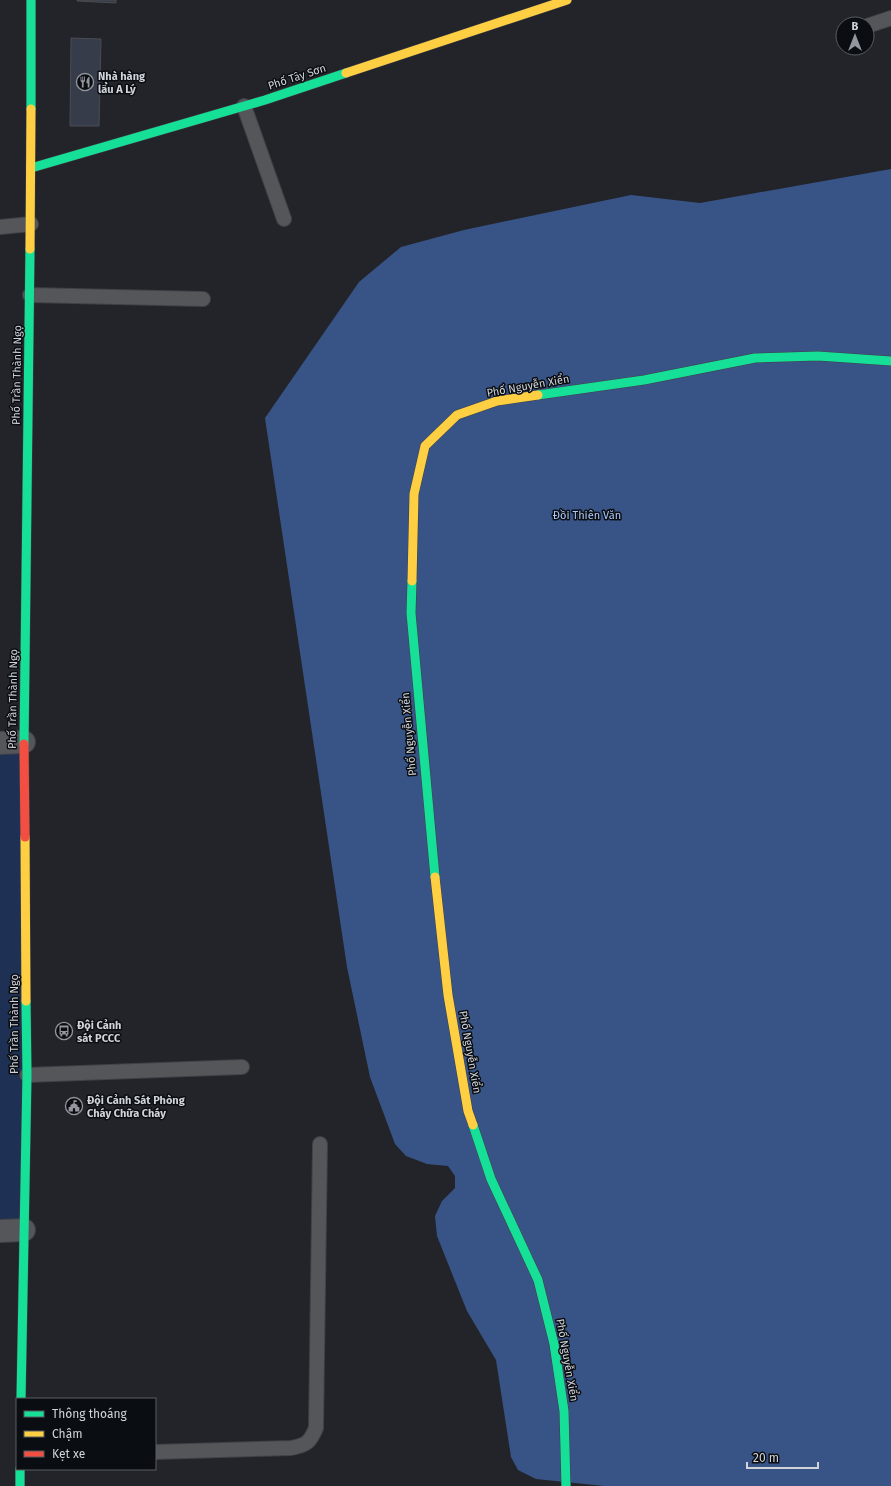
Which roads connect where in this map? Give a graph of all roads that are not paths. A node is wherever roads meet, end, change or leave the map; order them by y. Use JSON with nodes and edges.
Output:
{"nodes":[{"id":1,"x":31,"y":0,"type":"edge"},
{"id":2,"x":567,"y":0,"type":"edge"},
{"id":3,"x":891,"y":18,"type":"edge"},
{"id":4,"x":875,"y":23,"type":"edge"},
{"id":5,"x":244,"y":106,"type":"junction"},
{"id":6,"x":31,"y":168,"type":"junction"},
{"id":7,"x":284,"y":219,"type":"dead end"},
{"id":8,"x":31,"y":224,"type":"junction"},
{"id":9,"x":0,"y":227,"type":"edge"},
{"id":10,"x":30,"y":295,"type":"junction"},
{"id":11,"x":203,"y":299,"type":"dead end"},
{"id":12,"x":891,"y":361,"type":"edge"},
{"id":13,"x":24,"y":742,"type":"junction"},
{"id":14,"x":0,"y":743,"type":"edge"},
{"id":15,"x":242,"y":1067,"type":"dead end"},
{"id":16,"x":27,"y":1075,"type":"junction"},
{"id":17,"x":320,"y":1144,"type":"dead end"},
{"id":18,"x":24,"y":1230,"type":"junction"},
{"id":19,"x":0,"y":1231,"type":"edge"},
{"id":20,"x":21,"y":1398,"type":"edge"},
{"id":21,"x":156,"y":1452,"type":"edge"},
{"id":22,"x":20,"y":1470,"type":"edge"},
{"id":23,"x":20,"y":1486,"type":"edge"},
{"id":24,"x":566,"y":1486,"type":"edge"}],
"edges":[{"from":1,"to":6,"type":"street","name":"Phố Trần Thành Ngọ"},
{"from":2,"to":5,"type":"street","name":"Phố Tây Sơn"},
{"from":3,"to":4,"type":"lane"},
{"from":5,"to":6,"type":"street","name":"Phố Tây Sơn"},
{"from":5,"to":7,"type":"lane"},
{"from":6,"to":8,"type":"street","name":"Phố Trần Thành Ngọ"},
{"from":8,"to":9,"type":"lane"},
{"from":8,"to":10,"type":"street","name":"Phố Trần Thành Ngọ"},
{"from":10,"to":11,"type":"lane"},
{"from":10,"to":13,"type":"street","name":"Phố Trần Thành Ngọ"},
{"from":12,"to":24,"type":"street","name":"Phố Nguyễn Xiển"},
{"from":13,"to":14,"type":"street"},
{"from":13,"to":16,"type":"street","name":"Phố Trần Thành Ngọ"},
{"from":15,"to":16,"type":"lane"},
{"from":16,"to":18,"type":"street","name":"Phố Trần Thành Ngọ"},
{"from":17,"to":21,"type":"lane"},
{"from":18,"to":19,"type":"street"},
{"from":18,"to":20,"type":"street","name":"Phố Trần Thành Ngọ"},
{"from":22,"to":23,"type":"street"}]}
